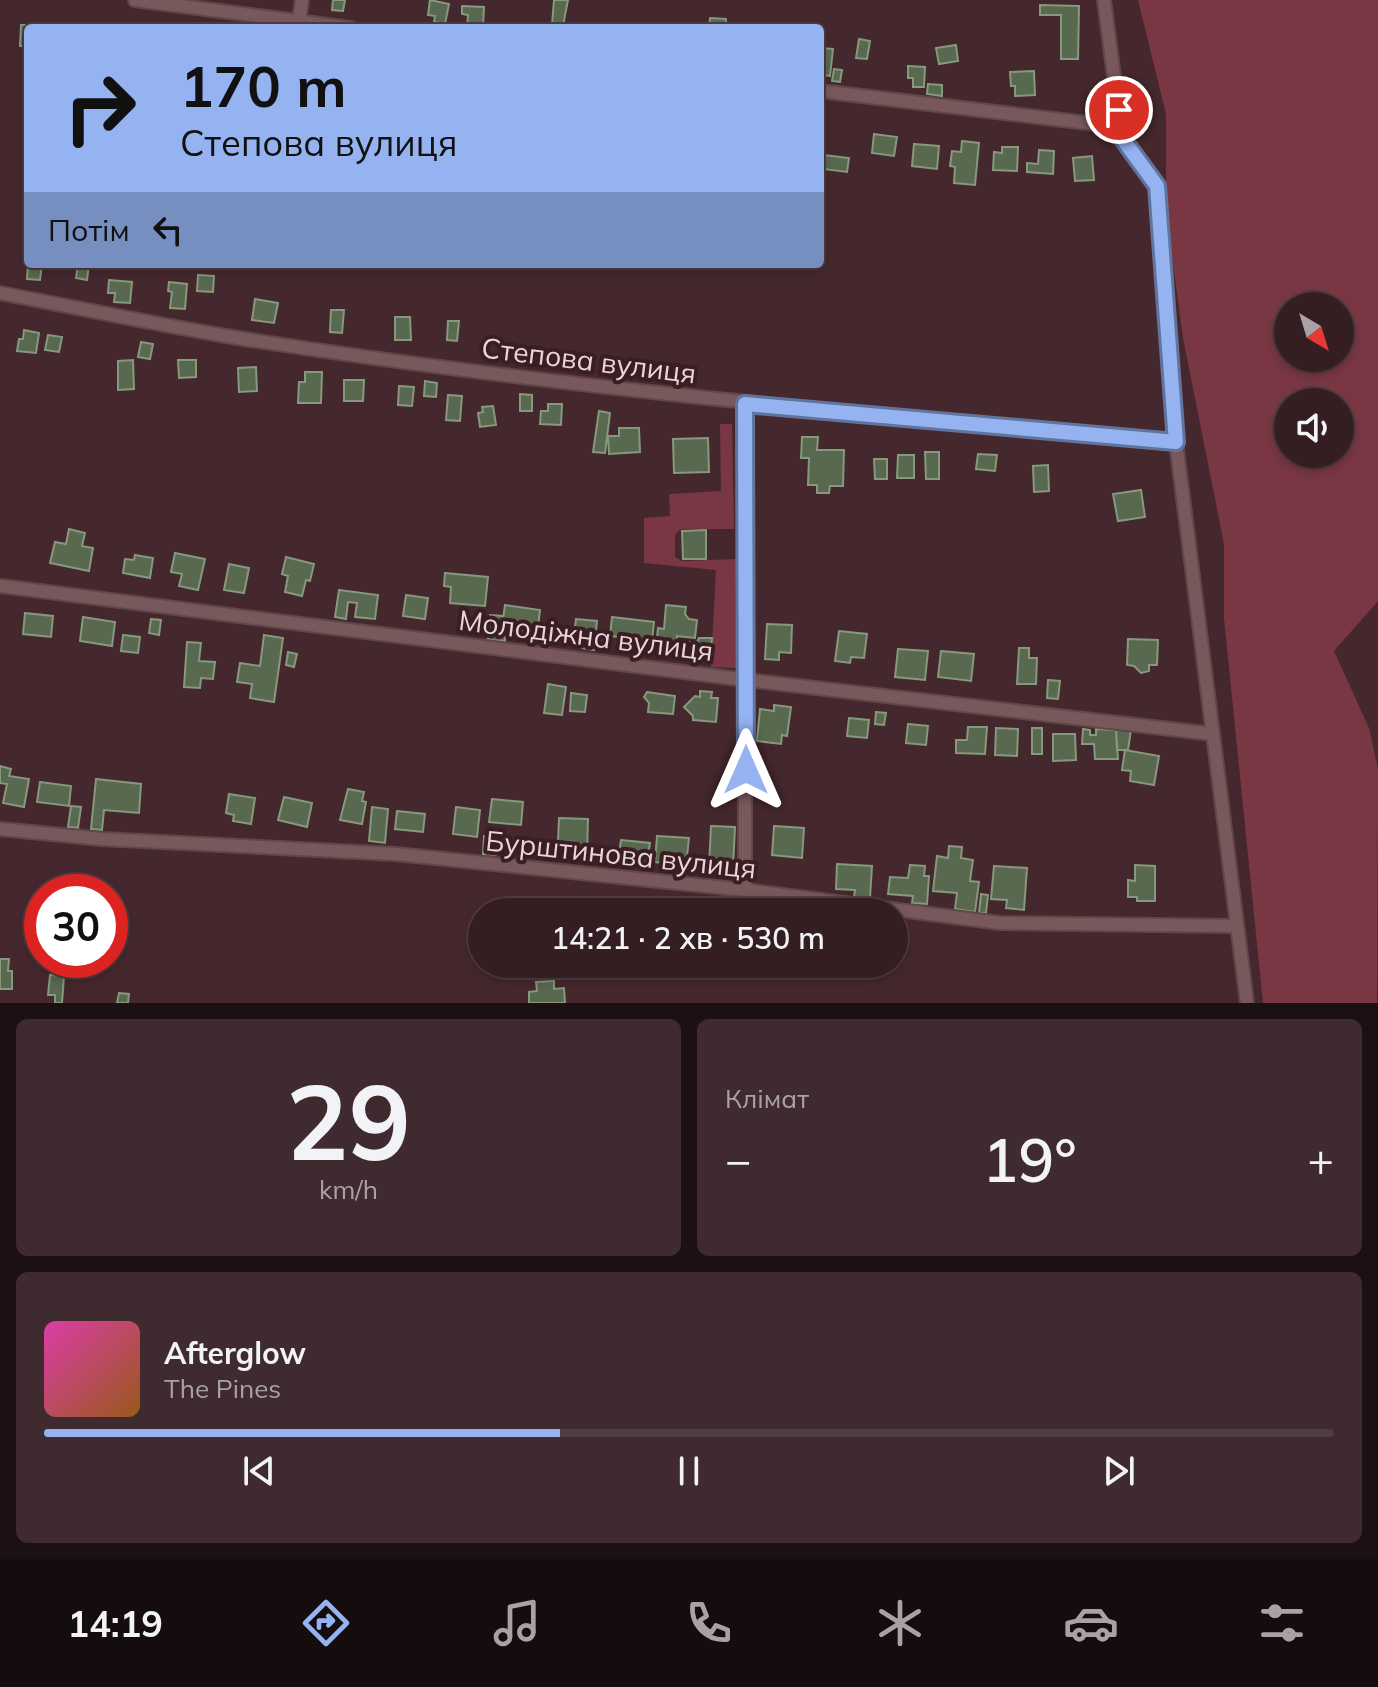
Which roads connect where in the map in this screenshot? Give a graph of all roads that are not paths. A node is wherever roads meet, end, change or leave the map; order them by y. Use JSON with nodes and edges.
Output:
{"nodes":[{"id":1,"x":135,"y":0,"type":"edge"},
{"id":2,"x":302,"y":0,"type":"edge"},
{"id":3,"x":1104,"y":0,"type":"edge"},
{"id":4,"x":299,"y":21,"type":"junction"},
{"id":5,"x":321,"y":24,"type":"edge"},
{"id":6,"x":824,"y":91,"type":"edge"},
{"id":7,"x":1122,"y":138,"type":"junction"},
{"id":8,"x":0,"y":293,"type":"edge"},
{"id":9,"x":745,"y":404,"type":"junction"},
{"id":10,"x":1176,"y":442,"type":"junction"},
{"id":11,"x":0,"y":586,"type":"edge"},
{"id":12,"x":747,"y":680,"type":"junction"},
{"id":13,"x":1213,"y":734,"type":"junction"},
{"id":14,"x":0,"y":829,"type":"edge"},
{"id":15,"x":745,"y":890,"type":"junction"},
{"id":16,"x":1237,"y":926,"type":"junction"},
{"id":17,"x":1247,"y":1003,"type":"edge"}],
"edges":[{"from":1,"to":4,"type":"street"},
{"from":2,"to":4,"type":"street"},
{"from":3,"to":7,"type":"street"},
{"from":4,"to":5,"type":"street"},
{"from":6,"to":7,"type":"street"},
{"from":7,"to":10,"type":"street"},
{"from":8,"to":9,"type":"street","name":"Степова вулиця"},
{"from":9,"to":10,"type":"street","name":"Степова вулиця"},
{"from":9,"to":12,"type":"street"},
{"from":10,"to":13,"type":"street"},
{"from":11,"to":12,"type":"street","name":"Молодіжна вулиця"},
{"from":12,"to":13,"type":"street","name":"Молодіжна вулиця"},
{"from":12,"to":15,"type":"street"},
{"from":13,"to":16,"type":"street"},
{"from":14,"to":15,"type":"street","name":"Бурштинова вулиця"},
{"from":15,"to":16,"type":"street","name":"Бурштинова вулиця"},
{"from":16,"to":17,"type":"street"}]}
